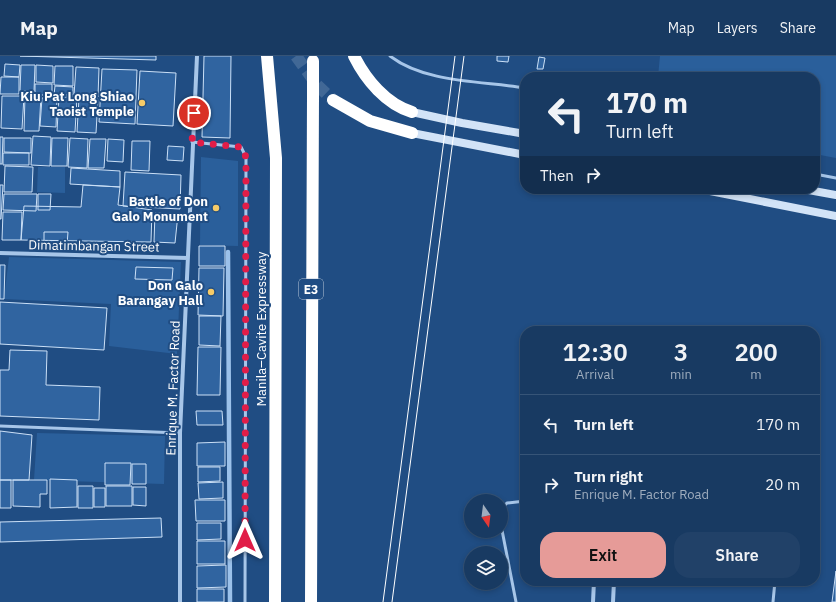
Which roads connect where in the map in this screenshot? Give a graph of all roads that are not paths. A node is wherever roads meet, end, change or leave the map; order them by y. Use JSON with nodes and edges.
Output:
{"nodes":[{"id":1,"x":197,"y":56,"type":"edge"},
{"id":2,"x":267,"y":56,"type":"edge"},
{"id":3,"x":354,"y":56,"type":"edge"},
{"id":4,"x":390,"y":56,"type":"edge"},
{"id":5,"x":313,"y":59,"type":"edge"},
{"id":6,"x":520,"y":87,"type":"edge"},
{"id":7,"x":333,"y":100,"type":"tunnel mouth"},
{"id":8,"x":412,"y":112,"type":"joint"},
{"id":9,"x":412,"y":133,"type":"joint"},
{"id":10,"x":520,"y":133,"type":"edge"},
{"id":11,"x":192,"y":142,"type":"junction"},
{"id":12,"x":520,"y":154,"type":"edge"},
{"id":13,"x":820,"y":175,"type":"edge"},
{"id":14,"x":836,"y":178,"type":"edge"},
{"id":15,"x":820,"y":192,"type":"edge"},
{"id":16,"x":725,"y":194,"type":"edge"},
{"id":17,"x":836,"y":195,"type":"edge"},
{"id":18,"x":836,"y":216,"type":"edge"},
{"id":19,"x":0,"y":253,"type":"edge"},
{"id":20,"x":188,"y":258,"type":"junction"},
{"id":21,"x":0,"y":426,"type":"edge"},
{"id":22,"x":180,"y":432,"type":"junction"},
{"id":23,"x":520,"y":501,"type":"edge"},
{"id":24,"x":508,"y":502,"type":"edge"},
{"id":25,"x":504,"y":538,"type":"edge"},
{"id":26,"x":594,"y":586,"type":"edge"},
{"id":27,"x":614,"y":586,"type":"edge"},
{"id":28,"x":775,"y":586,"type":"edge"},
{"id":29,"x":180,"y":602,"type":"edge"},
{"id":30,"x":245,"y":602,"type":"edge"},
{"id":31,"x":275,"y":602,"type":"edge"},
{"id":32,"x":311,"y":602,"type":"edge"},
{"id":33,"x":516,"y":602,"type":"edge"},
{"id":34,"x":593,"y":602,"type":"edge"},
{"id":35,"x":613,"y":602,"type":"edge"},
{"id":36,"x":773,"y":602,"type":"edge"}],
"edges":[{"from":1,"to":11,"type":"street","name":"Enrique M. Factor Road"},
{"from":2,"to":31,"type":"highway","name":"Manila–Cavite Expressway"},
{"from":3,"to":8,"type":"highway"},
{"from":4,"to":6,"type":"lane"},
{"from":5,"to":32,"type":"highway","number":"E3","bridge":true},
{"from":7,"to":9,"type":"highway"},
{"from":8,"to":10,"type":"main road"},
{"from":9,"to":12,"type":"main road"},
{"from":11,"to":20,"type":"street","name":"Enrique M. Factor Road"},
{"from":11,"to":30,"type":"lane"},
{"from":13,"to":14,"type":"lane"},
{"from":15,"to":17,"type":"main road"},
{"from":16,"to":18,"type":"main road"},
{"from":19,"to":20,"type":"street","name":"Dimatimbangan Street"},
{"from":20,"to":22,"type":"street","name":"Enrique M. Factor Road"},
{"from":21,"to":22,"type":"lane"},
{"from":22,"to":29,"type":"street","name":"Enrique M. Factor Road"},
{"from":23,"to":24,"type":"lane"},
{"from":25,"to":33,"type":"lane"},
{"from":26,"to":34,"type":"street"},
{"from":27,"to":35,"type":"street"},
{"from":28,"to":36,"type":"lane"}]}
